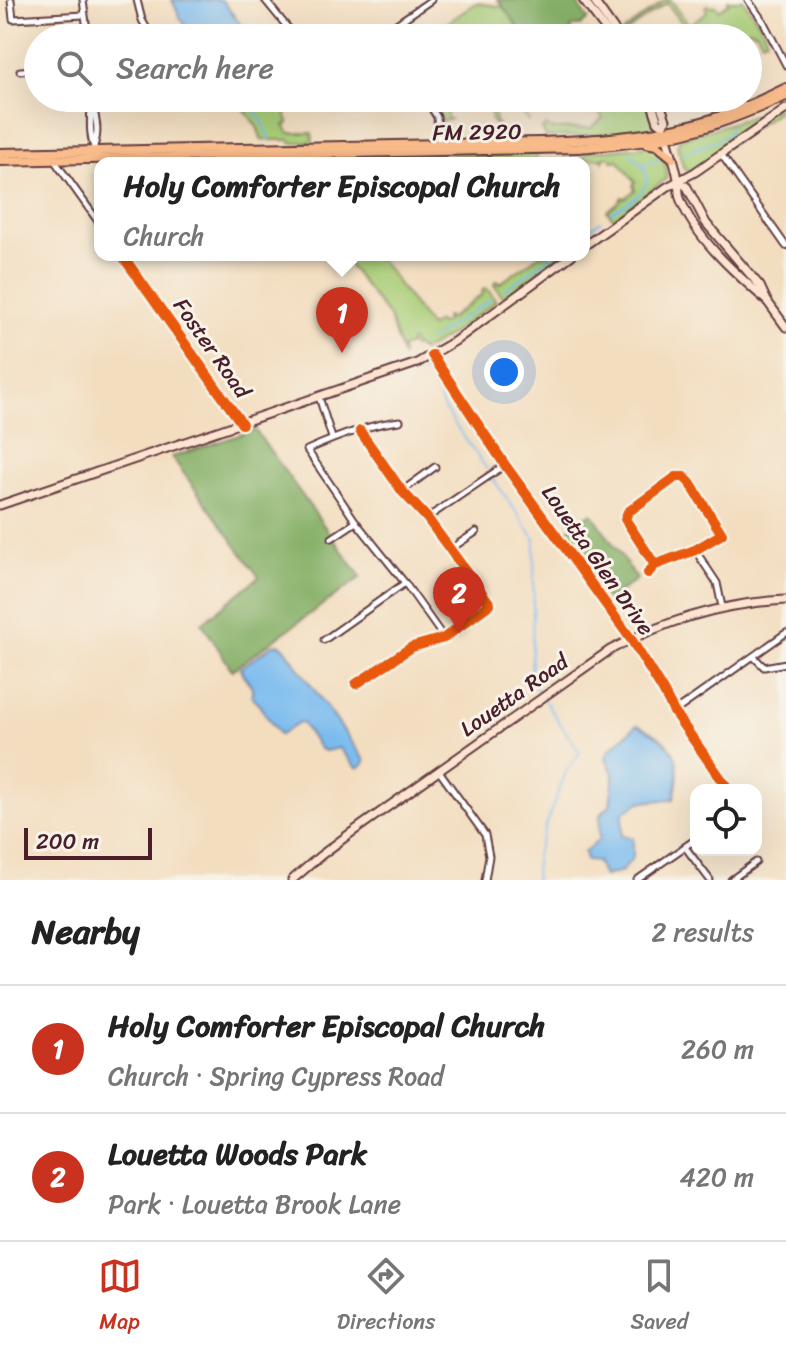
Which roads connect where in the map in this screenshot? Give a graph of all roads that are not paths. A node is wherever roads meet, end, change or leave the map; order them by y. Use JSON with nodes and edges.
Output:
{"nodes":[{"id":1,"x":11,"y":0,"type":"edge"},
{"id":2,"x":83,"y":0,"type":"edge"},
{"id":3,"x":137,"y":0,"type":"edge"},
{"id":4,"x":265,"y":0,"type":"edge"},
{"id":5,"x":431,"y":0,"type":"edge"},
{"id":6,"x":583,"y":0,"type":"edge"},
{"id":7,"x":593,"y":0,"type":"edge"},
{"id":8,"x":748,"y":0,"type":"edge"},
{"id":9,"x":84,"y":15,"type":"junction"},
{"id":10,"x":86,"y":24,"type":"edge"},
{"id":11,"x":144,"y":24,"type":"edge"},
{"id":12,"x":285,"y":24,"type":"edge"},
{"id":13,"x":398,"y":24,"type":"edge"},
{"id":14,"x":603,"y":24,"type":"edge"},
{"id":15,"x":605,"y":24,"type":"edge"},
{"id":16,"x":786,"y":65,"type":"edge"},
{"id":17,"x":20,"y":71,"type":"dead end"},
{"id":18,"x":24,"y":71,"type":"edge"},
{"id":19,"x":786,"y":92,"type":"edge"},
{"id":20,"x":762,"y":101,"type":"edge"},
{"id":21,"x":762,"y":107,"type":"edge"},
{"id":22,"x":785,"y":111,"type":"edge"},
{"id":23,"x":94,"y":112,"type":"edge"},
{"id":24,"x":434,"y":112,"type":"edge"},
{"id":25,"x":655,"y":112,"type":"edge"},
{"id":26,"x":663,"y":112,"type":"edge"},
{"id":27,"x":732,"y":112,"type":"edge"},
{"id":28,"x":748,"y":112,"type":"edge"},
{"id":29,"x":665,"y":131,"type":"junction"},
{"id":30,"x":641,"y":142,"type":"junction"},
{"id":31,"x":439,"y":147,"type":"junction"},
{"id":32,"x":94,"y":149,"type":"junction"},
{"id":33,"x":251,"y":151,"type":"junction"},
{"id":34,"x":0,"y":153,"type":"edge"},
{"id":35,"x":721,"y":154,"type":"junction"},
{"id":36,"x":94,"y":157,"type":"edge"},
{"id":37,"x":103,"y":157,"type":"edge"},
{"id":38,"x":673,"y":158,"type":"junction"},
{"id":39,"x":54,"y":159,"type":"junction"},
{"id":40,"x":0,"y":161,"type":"edge"},
{"id":41,"x":679,"y":181,"type":"junction"},
{"id":42,"x":655,"y":195,"type":"junction"},
{"id":43,"x":682,"y":203,"type":"junction"},
{"id":44,"x":94,"y":216,"type":"edge"},
{"id":45,"x":590,"y":242,"type":"edge"},
{"id":46,"x":786,"y":246,"type":"edge"},
{"id":47,"x":126,"y":261,"type":"edge"},
{"id":48,"x":564,"y":261,"type":"edge"},
{"id":49,"x":767,"y":301,"type":"junction"},
{"id":50,"x":786,"y":327,"type":"edge"},
{"id":51,"x":432,"y":355,"type":"junction"},
{"id":52,"x":319,"y":397,"type":"junction"},
{"id":53,"x":400,"y":421,"type":"dead end"},
{"id":54,"x":242,"y":424,"type":"junction"},
{"id":55,"x":360,"y":431,"type":"junction"},
{"id":56,"x":332,"y":439,"type":"junction"},
{"id":57,"x":505,"y":465,"type":"junction"},
{"id":58,"x":435,"y":467,"type":"dead end"},
{"id":59,"x":402,"y":491,"type":"junction"},
{"id":60,"x":0,"y":505,"type":"edge"},
{"id":61,"x":427,"y":518,"type":"junction"},
{"id":62,"x":356,"y":522,"type":"junction"},
{"id":63,"x":476,"y":532,"type":"dead end"},
{"id":64,"x":332,"y":538,"type":"dead end"},
{"id":65,"x":449,"y":550,"type":"junction"},
{"id":66,"x":695,"y":550,"type":"junction"},
{"id":67,"x":653,"y":562,"type":"junction"},
{"id":68,"x":648,"y":573,"type":"dead end"},
{"id":69,"x":405,"y":583,"type":"junction"},
{"id":70,"x":786,"y":600,"type":"edge"},
{"id":71,"x":722,"y":607,"type":"junction"},
{"id":72,"x":786,"y":633,"type":"edge"},
{"id":73,"x":444,"y":638,"type":"junction"},
{"id":74,"x":631,"y":639,"type":"junction"},
{"id":75,"x":324,"y":640,"type":"dead end"},
{"id":76,"x":754,"y":657,"type":"junction"},
{"id":77,"x":786,"y":663,"type":"edge"},
{"id":78,"x":356,"y":684,"type":"dead end"},
{"id":79,"x":674,"y":712,"type":"junction"},
{"id":80,"x":439,"y":770,"type":"junction"},
{"id":81,"x":725,"y":784,"type":"edge"},
{"id":82,"x":690,"y":843,"type":"edge"},
{"id":83,"x":685,"y":847,"type":"junction"},
{"id":84,"x":756,"y":862,"type":"dead end"},
{"id":85,"x":292,"y":880,"type":"edge"},
{"id":86,"x":485,"y":880,"type":"edge"},
{"id":87,"x":637,"y":880,"type":"edge"},
{"id":88,"x":710,"y":880,"type":"edge"},
{"id":89,"x":731,"y":880,"type":"edge"}],
"edges":[{"from":1,"to":9,"type":"street"},
{"from":2,"to":9,"type":"street"},
{"from":3,"to":11,"type":"street"},
{"from":4,"to":12,"type":"street"},
{"from":5,"to":13,"type":"street"},
{"from":6,"to":14,"type":"main road"},
{"from":7,"to":15,"type":"main road"},
{"from":8,"to":16,"type":"street"},
{"from":9,"to":10,"type":"street"},
{"from":17,"to":18,"type":"street"},
{"from":19,"to":20,"type":"main road","number":"FM 2920"},
{"from":19,"to":21,"type":"main road","number":"FM 2920"},
{"from":22,"to":35,"type":"main road"},
{"from":23,"to":32,"type":"street"},
{"from":24,"to":31,"type":"street"},
{"from":25,"to":29,"type":"main road"},
{"from":26,"to":29,"type":"main road"},
{"from":27,"to":29,"type":"main road","number":"FM 2920"},
{"from":28,"to":29,"type":"main road","number":"FM 2920"},
{"from":29,"to":30,"type":"main road","name":"FM 2920","number":"FM 2920"},
{"from":29,"to":31,"type":"main road","name":"FM 2920","number":"FM 2920"},
{"from":29,"to":38,"type":"main road"},
{"from":30,"to":31,"type":"main road","name":"FM 2920","number":"FM 2920"},
{"from":30,"to":38,"type":"main road"},
{"from":31,"to":33,"type":"main road","name":"FM 2920","number":"FM 2920"},
{"from":32,"to":33,"type":"main road","name":"FM 2920","number":"FM 2920"},
{"from":32,"to":34,"type":"main road","name":"FM 2920","number":"FM 2920"},
{"from":33,"to":37,"type":"main road","name":"FM 2920","number":"FM 2920"},
{"from":35,"to":41,"type":"main road"},
{"from":35,"to":46,"type":"street"},
{"from":36,"to":39,"type":"main road","name":"FM 2920","number":"FM 2920"},
{"from":38,"to":41,"type":"main road"},
{"from":39,"to":40,"type":"main road","name":"FM 2920","number":"FM 2920"},
{"from":39,"to":44,"type":"street"},
{"from":41,"to":42,"type":"main road"},
{"from":41,"to":43,"type":"main road"},
{"from":41,"to":49,"type":"main road"},
{"from":42,"to":43,"type":"main road"},
{"from":42,"to":45,"type":"main road"},
{"from":43,"to":49,"type":"main road"},
{"from":47,"to":54,"type":"street","name":"Foster Road"},
{"from":48,"to":51,"type":"main road"},
{"from":49,"to":50,"type":"main road"},
{"from":51,"to":52,"type":"main road"},
{"from":51,"to":57,"type":"street","name":"Louetta Glen Drive"},
{"from":52,"to":54,"type":"main road"},
{"from":52,"to":56,"type":"street"},
{"from":53,"to":55,"type":"street"},
{"from":54,"to":60,"type":"main road"},
{"from":55,"to":56,"type":"street"},
{"from":55,"to":59,"type":"street"},
{"from":56,"to":62,"type":"street"},
{"from":57,"to":61,"type":"street"},
{"from":57,"to":74,"type":"street","name":"Louetta Glen Drive"},
{"from":58,"to":59,"type":"street"},
{"from":59,"to":61,"type":"street"},
{"from":61,"to":65,"type":"street"},
{"from":62,"to":64,"type":"street"},
{"from":62,"to":69,"type":"street"},
{"from":63,"to":65,"type":"street"},
{"from":65,"to":73,"type":"street"},
{"from":66,"to":67,"type":"street"},
{"from":66,"to":67,"type":"street"},
{"from":66,"to":71,"type":"street"},
{"from":67,"to":68,"type":"street"},
{"from":69,"to":73,"type":"street"},
{"from":69,"to":75,"type":"street"},
{"from":70,"to":71,"type":"main road","name":"Louetta Road"},
{"from":71,"to":74,"type":"main road","name":"Louetta Road"},
{"from":72,"to":76,"type":"street"},
{"from":73,"to":78,"type":"street"},
{"from":74,"to":79,"type":"street","name":"Louetta Glen Drive"},
{"from":74,"to":80,"type":"main road","name":"Louetta Road"},
{"from":76,"to":77,"type":"street"},
{"from":76,"to":79,"type":"street"},
{"from":79,"to":81,"type":"street","name":"Louetta Glen Drive"},
{"from":80,"to":85,"type":"main road","name":"Louetta Road"},
{"from":80,"to":86,"type":"street"},
{"from":82,"to":83,"type":"street"},
{"from":83,"to":87,"type":"street"},
{"from":83,"to":88,"type":"street"},
{"from":84,"to":89,"type":"street"}]}
